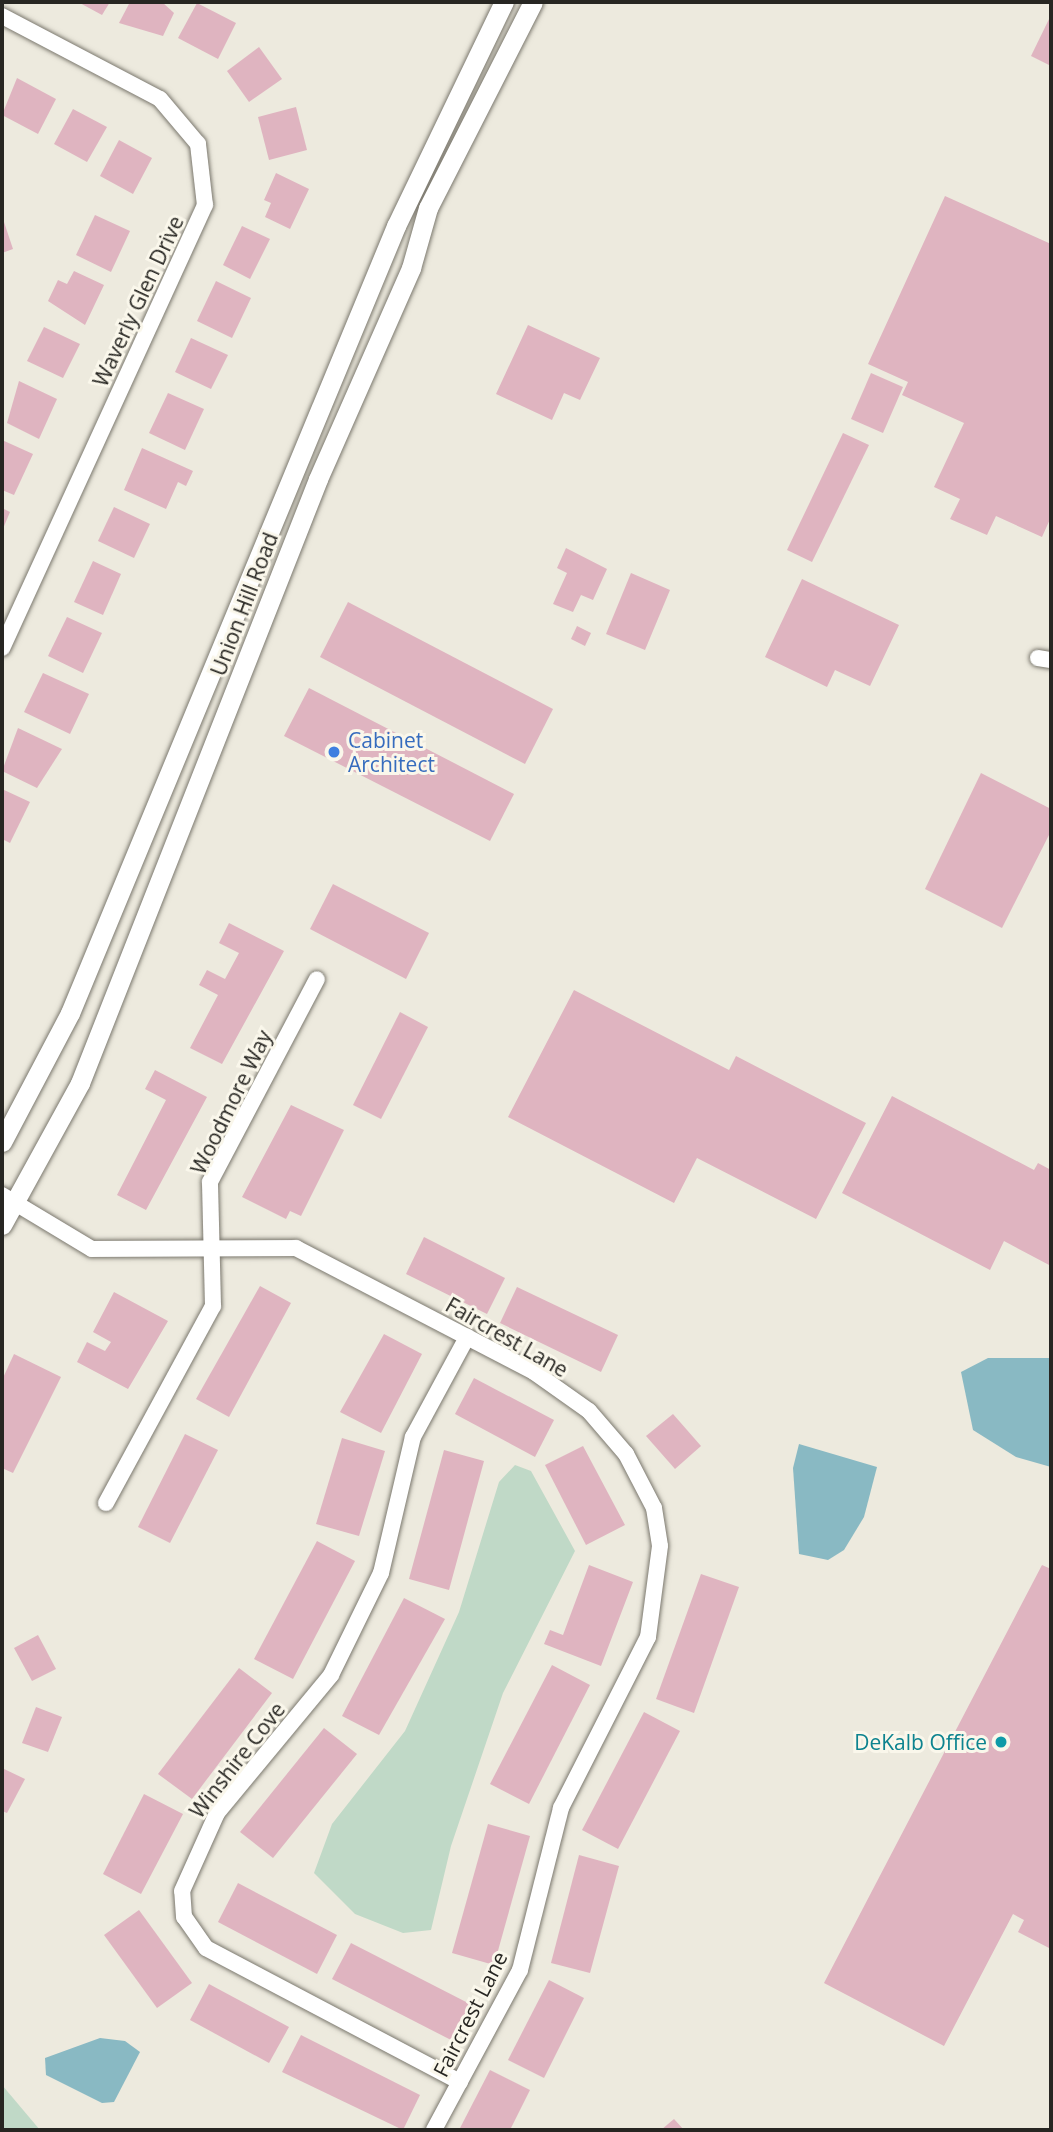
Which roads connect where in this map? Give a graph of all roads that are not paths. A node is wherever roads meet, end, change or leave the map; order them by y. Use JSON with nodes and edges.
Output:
{"nodes":[{"id":1,"x":504,"y":2,"type":"edge"},
{"id":2,"x":533,"y":2,"type":"edge"},
{"id":3,"x":2,"y":16,"type":"edge"},
{"id":4,"x":2,"y":648,"type":"edge"},
{"id":5,"x":317,"y":979,"type":"dead end"},
{"id":6,"x":2,"y":1142,"type":"edge"},
{"id":7,"x":9,"y":1200,"type":"edge"},
{"id":8,"x":2,"y":1225,"type":"edge"},
{"id":9,"x":210,"y":1250,"type":"junction"},
{"id":10,"x":467,"y":1337,"type":"junction"},
{"id":11,"x":106,"y":1503,"type":"dead end"},
{"id":12,"x":460,"y":2082,"type":"junction"},
{"id":13,"x":434,"y":2130,"type":"edge"}],
"edges":[{"from":1,"to":6,"type":"street","name":"Union Hill Road"},
{"from":2,"to":7,"type":"street","name":"Union Hill Road"},
{"from":3,"to":4,"type":"street","name":"Waverly Glen Drive"},
{"from":5,"to":9,"type":"street","name":"Woodmore Way"},
{"from":7,"to":8,"type":"street","name":"Union Hill Road"},
{"from":7,"to":9,"type":"street","name":"Faircrest Lane"},
{"from":9,"to":10,"type":"street","name":"Faircrest Lane"},
{"from":9,"to":11,"type":"street","name":"Woodmore Way"},
{"from":10,"to":12,"type":"street","name":"Faircrest Lane"},
{"from":10,"to":12,"type":"street","name":"Winshire Cove"},
{"from":12,"to":13,"type":"street","name":"Faircrest Lane"}]}
